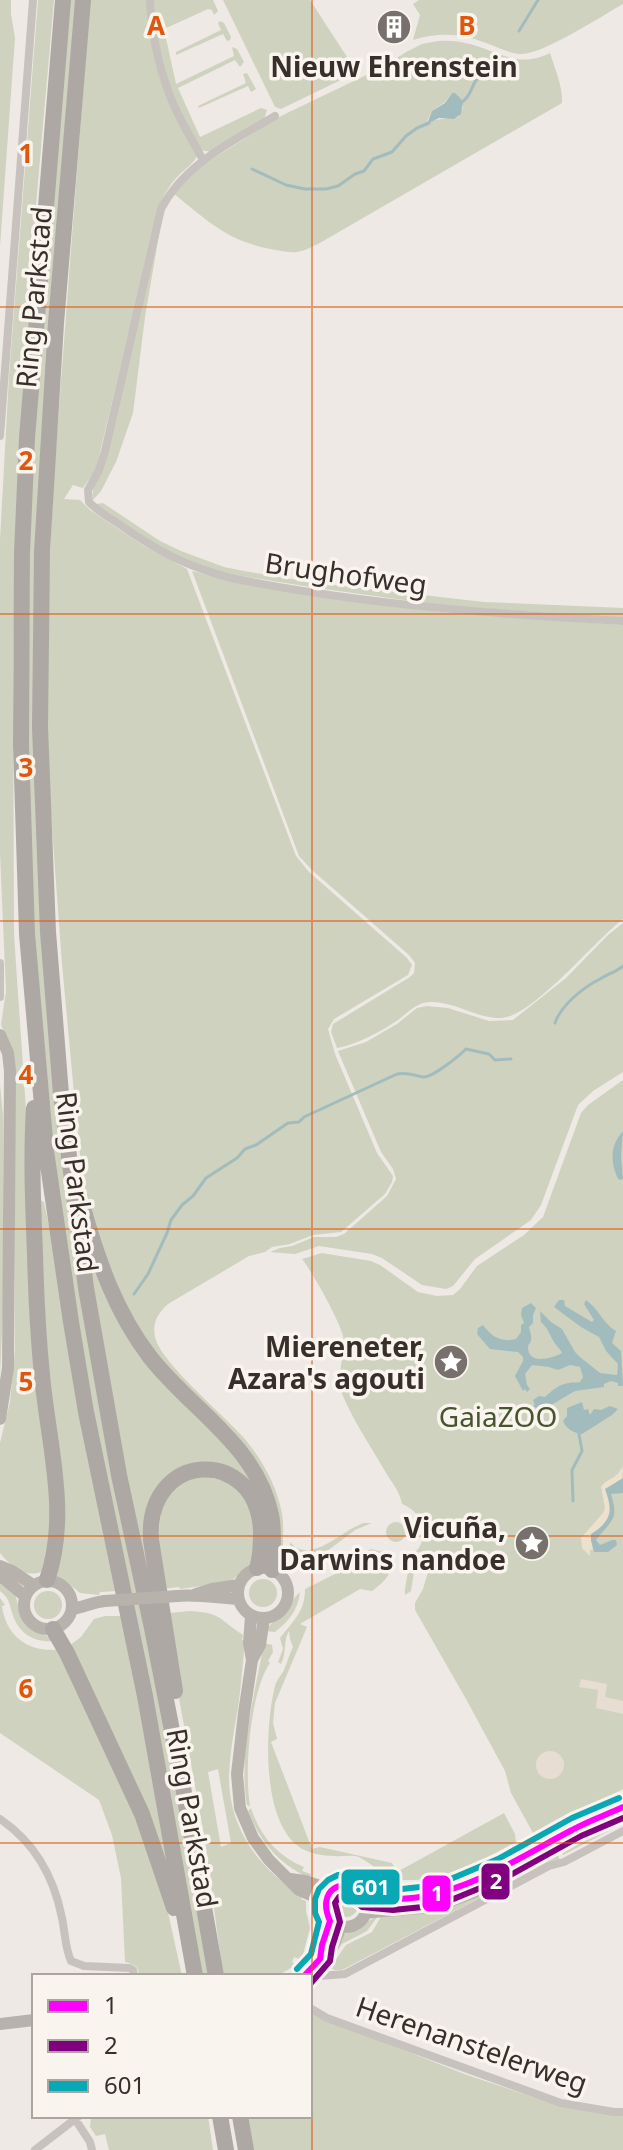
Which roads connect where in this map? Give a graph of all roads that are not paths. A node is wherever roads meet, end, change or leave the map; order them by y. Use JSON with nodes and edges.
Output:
{"nodes":[{"id":1,"x":33,"y":0,"type":"edge"},
{"id":2,"x":63,"y":0,"type":"edge"},
{"id":3,"x":83,"y":0,"type":"edge"},
{"id":4,"x":150,"y":0,"type":"edge"},
{"id":5,"x":275,"y":116,"type":"dead end"},
{"id":6,"x":203,"y":160,"type":"junction"},
{"id":7,"x":0,"y":436,"type":"edge"},
{"id":8,"x":623,"y":621,"type":"edge"},
{"id":9,"x":0,"y":963,"type":"edge"},
{"id":10,"x":0,"y":997,"type":"edge"},
{"id":11,"x":0,"y":1035,"type":"edge"},
{"id":12,"x":38,"y":1062,"type":"junction"},
{"id":13,"x":0,"y":1066,"type":"edge"},
{"id":14,"x":9,"y":1092,"type":"junction"},
{"id":15,"x":68,"y":1160,"type":"junction"},
{"id":16,"x":0,"y":1419,"type":"edge"},
{"id":17,"x":0,"y":1568,"type":"edge"},
{"id":18,"x":265,"y":1569,"type":"junction"},
{"id":19,"x":40,"y":1583,"type":"junction"},
{"id":20,"x":239,"y":1585,"type":"junction"},
{"id":21,"x":193,"y":1595,"type":"junction"},
{"id":22,"x":25,"y":1596,"type":"junction"},
{"id":23,"x":238,"y":1599,"type":"junction"},
{"id":24,"x":71,"y":1603,"type":"junction"},
{"id":25,"x":258,"y":1617,"type":"junction"},
{"id":26,"x":53,"y":1629,"type":"junction"},
{"id":27,"x":171,"y":1724,"type":"junction"},
{"id":28,"x":623,"y":1807,"type":"edge"},
{"id":29,"x":0,"y":1819,"type":"edge"},
{"id":30,"x":594,"y":1821,"type":"junction"},
{"id":31,"x":623,"y":1831,"type":"edge"},
{"id":32,"x":328,"y":1896,"type":"junction"},
{"id":33,"x":365,"y":1897,"type":"junction"},
{"id":34,"x":366,"y":1913,"type":"junction"},
{"id":35,"x":336,"y":1924,"type":"junction"},
{"id":36,"x":134,"y":1974,"type":"edge"},
{"id":37,"x":195,"y":1974,"type":"edge"},
{"id":38,"x":195,"y":1974,"type":"edge"},
{"id":39,"x":216,"y":1974,"type":"edge"},
{"id":40,"x":312,"y":1974,"type":"edge"},
{"id":41,"x":312,"y":1975,"type":"edge"},
{"id":42,"x":312,"y":2009,"type":"edge"},
{"id":43,"x":32,"y":2020,"type":"edge"},
{"id":44,"x":0,"y":2024,"type":"edge"},
{"id":45,"x":623,"y":2112,"type":"edge"},
{"id":46,"x":77,"y":2118,"type":"edge"},
{"id":47,"x":220,"y":2118,"type":"edge"},
{"id":48,"x":240,"y":2118,"type":"edge"},
{"id":49,"x":35,"y":2150,"type":"edge"},
{"id":50,"x":92,"y":2150,"type":"edge"},
{"id":51,"x":226,"y":2150,"type":"edge"},
{"id":52,"x":246,"y":2150,"type":"edge"}],
"edges":[{"from":1,"to":7,"type":"street"},
{"from":2,"to":12,"type":"highway","name":"Ring Parkstad"},
{"from":3,"to":15,"type":"highway","name":"Ring Parkstad"},
{"from":4,"to":6,"type":"street"},
{"from":5,"to":6,"type":"street"},
{"from":6,"to":8,"type":"street","name":"Brughofweg"},
{"from":9,"to":10,"type":"street"},
{"from":11,"to":14,"type":"main road"},
{"from":12,"to":19,"type":"highway"},
{"from":12,"to":37,"type":"highway","name":"Ring Parkstad"},
{"from":13,"to":14,"type":"main road"},
{"from":14,"to":16,"type":"main road"},
{"from":15,"to":18,"type":"highway"},
{"from":15,"to":27,"type":"highway","name":"Ring Parkstad"},
{"from":17,"to":19,"type":"main road"},
{"from":17,"to":22,"type":"main road"},
{"from":18,"to":20,"type":"main road"},
{"from":18,"to":25,"type":"main road"},
{"from":18,"to":27,"type":"highway"},
{"from":19,"to":22,"type":"main road"},
{"from":19,"to":24,"type":"main road"},
{"from":20,"to":21,"type":"main road"},
{"from":20,"to":23,"type":"main road"},
{"from":21,"to":23,"type":"main road"},
{"from":21,"to":24,"type":"main road","bridge":true},
{"from":22,"to":26,"type":"main road"},
{"from":23,"to":25,"type":"main road"},
{"from":24,"to":26,"type":"main road"},
{"from":25,"to":32,"type":"main road"},
{"from":26,"to":38,"type":"highway"},
{"from":27,"to":39,"type":"highway","name":"Ring Parkstad"},
{"from":28,"to":30,"type":"main road"},
{"from":29,"to":36,"type":"street"},
{"from":30,"to":33,"type":"main road"},
{"from":30,"to":34,"type":"main road"},
{"from":31,"to":41,"type":"street"},
{"from":32,"to":33,"type":"main road"},
{"from":32,"to":35,"type":"main road"},
{"from":33,"to":34,"type":"main road"},
{"from":34,"to":35,"type":"main road"},
{"from":35,"to":40,"type":"main road"},
{"from":42,"to":45,"type":"street","name":"Herenanstelerweg"},
{"from":43,"to":44,"type":"main road"},
{"from":46,"to":49,"type":"street"},
{"from":46,"to":50,"type":"street"},
{"from":47,"to":51,"type":"highway"},
{"from":48,"to":52,"type":"highway"}]}
